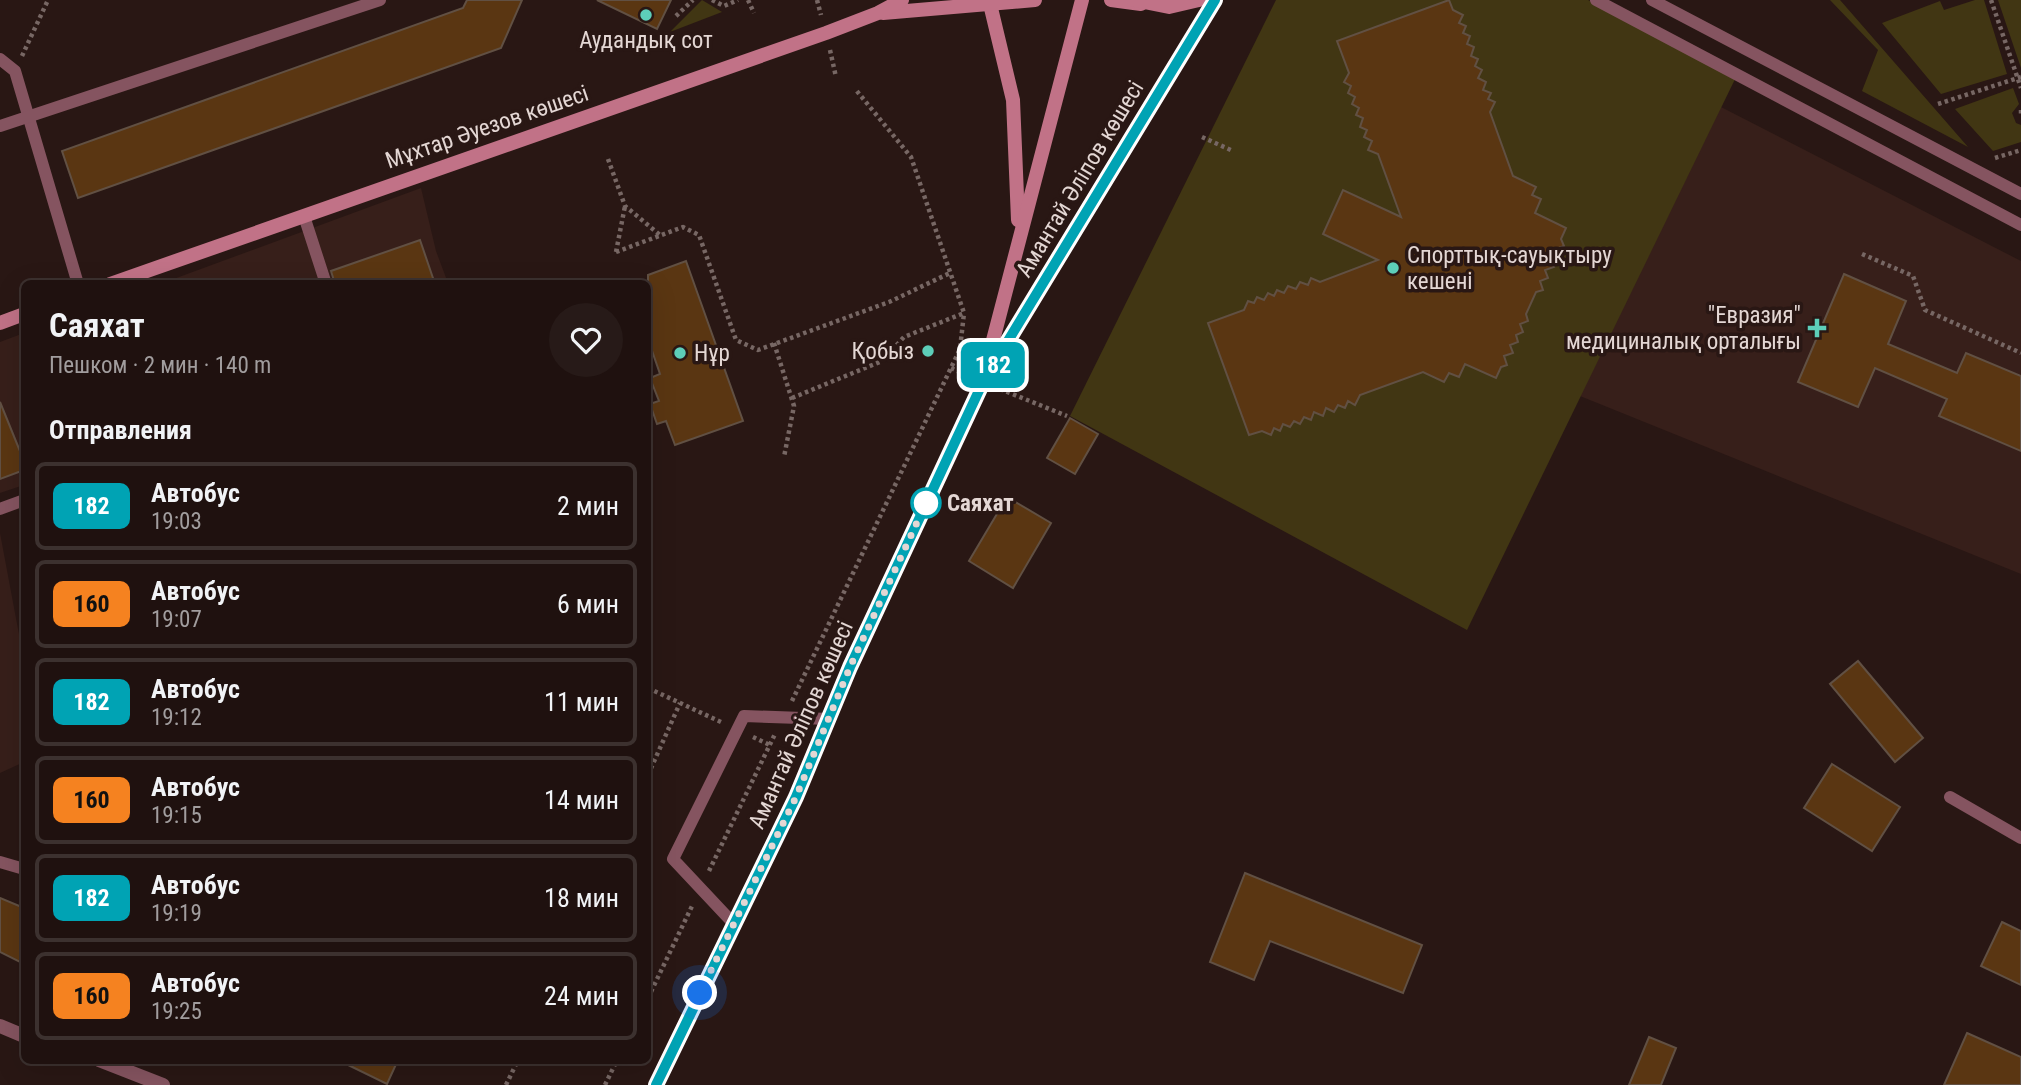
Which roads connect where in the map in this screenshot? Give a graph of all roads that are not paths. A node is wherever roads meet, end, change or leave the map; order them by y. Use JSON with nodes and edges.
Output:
{"nodes":[{"id":1,"x":380,"y":0,"type":"edge"},
{"id":2,"x":902,"y":0,"type":"edge"},
{"id":3,"x":1035,"y":0,"type":"edge"},
{"id":4,"x":1082,"y":0,"type":"edge"},
{"id":5,"x":1111,"y":0,"type":"edge"},
{"id":6,"x":1134,"y":0,"type":"edge"},
{"id":7,"x":1199,"y":0,"type":"edge"},
{"id":8,"x":1215,"y":0,"type":"edge"},
{"id":9,"x":1596,"y":0,"type":"edge"},
{"id":10,"x":1652,"y":0,"type":"edge"},
{"id":11,"x":990,"y":4,"type":"junction"},
{"id":12,"x":1149,"y":6,"type":"junction"},
{"id":13,"x":878,"y":13,"type":"junction"},
{"id":14,"x":0,"y":59,"type":"edge"},
{"id":15,"x":27,"y":117,"type":"junction"},
{"id":16,"x":0,"y":126,"type":"edge"},
{"id":17,"x":2021,"y":194,"type":"edge"},
{"id":18,"x":304,"y":216,"type":"junction"},
{"id":19,"x":2021,"y":225,"type":"edge"},
{"id":20,"x":1019,"y":236,"type":"junction"},
{"id":21,"x":77,"y":280,"type":"edge"},
{"id":22,"x":121,"y":280,"type":"edge"},
{"id":23,"x":325,"y":280,"type":"edge"},
{"id":24,"x":21,"y":315,"type":"edge"},
{"id":25,"x":0,"y":323,"type":"edge"},
{"id":26,"x":983,"y":382,"type":"junction"},
{"id":27,"x":21,"y":501,"type":"edge"},
{"id":28,"x":0,"y":509,"type":"edge"},
{"id":29,"x":830,"y":719,"type":"junction"},
{"id":30,"x":1950,"y":797,"type":"dead end"},
{"id":31,"x":2021,"y":838,"type":"edge"},
{"id":32,"x":0,"y":862,"type":"edge"},
{"id":33,"x":21,"y":868,"type":"edge"},
{"id":34,"x":734,"y":925,"type":"junction"},
{"id":35,"x":0,"y":1026,"type":"edge"},
{"id":36,"x":21,"y":1035,"type":"edge"},
{"id":37,"x":109,"y":1064,"type":"edge"},
{"id":38,"x":163,"y":1085,"type":"edge"},
{"id":39,"x":656,"y":1085,"type":"edge"}],
"edges":[{"from":1,"to":15,"type":"lane"},
{"from":2,"to":13,"type":"main road","name":"Мұхтар Әуезов көшесі"},
{"from":3,"to":11,"type":"main road","name":"Мұхтар Әуезов көшесі"},
{"from":4,"to":20,"type":"main road","name":"Амантай Әліпов көшесі"},
{"from":5,"to":12,"type":"main road"},
{"from":6,"to":12,"type":"main road"},
{"from":7,"to":12,"type":"main road"},
{"from":8,"to":26,"type":"main road","name":"Амантай Әліпов көшесі"},
{"from":9,"to":19,"type":"lane"},
{"from":10,"to":17,"type":"lane"},
{"from":11,"to":13,"type":"main road","name":"Мұхтар Әуезов көшесі"},
{"from":11,"to":20,"type":"main road"},
{"from":13,"to":18,"type":"main road","name":"Мұхтар Әуезов көшесі"},
{"from":14,"to":15,"type":"lane"},
{"from":15,"to":16,"type":"lane"},
{"from":15,"to":21,"type":"lane"},
{"from":18,"to":22,"type":"main road","name":"Мұхтар Әуезов көшесі"},
{"from":18,"to":23,"type":"lane"},
{"from":20,"to":26,"type":"main road","name":"Амантай Әліпов көшесі"},
{"from":24,"to":25,"type":"main road"},
{"from":26,"to":29,"type":"main road","name":"Амантай Әліпов көшесі"},
{"from":27,"to":28,"type":"lane"},
{"from":29,"to":34,"type":"main road","name":"Амантай Әліпов көшесі"},
{"from":29,"to":34,"type":"lane"},
{"from":30,"to":31,"type":"lane"},
{"from":32,"to":33,"type":"lane"},
{"from":34,"to":39,"type":"main road","name":"Амантай Әліпов көшесі"},
{"from":35,"to":36,"type":"street"},
{"from":37,"to":38,"type":"street"}]}
